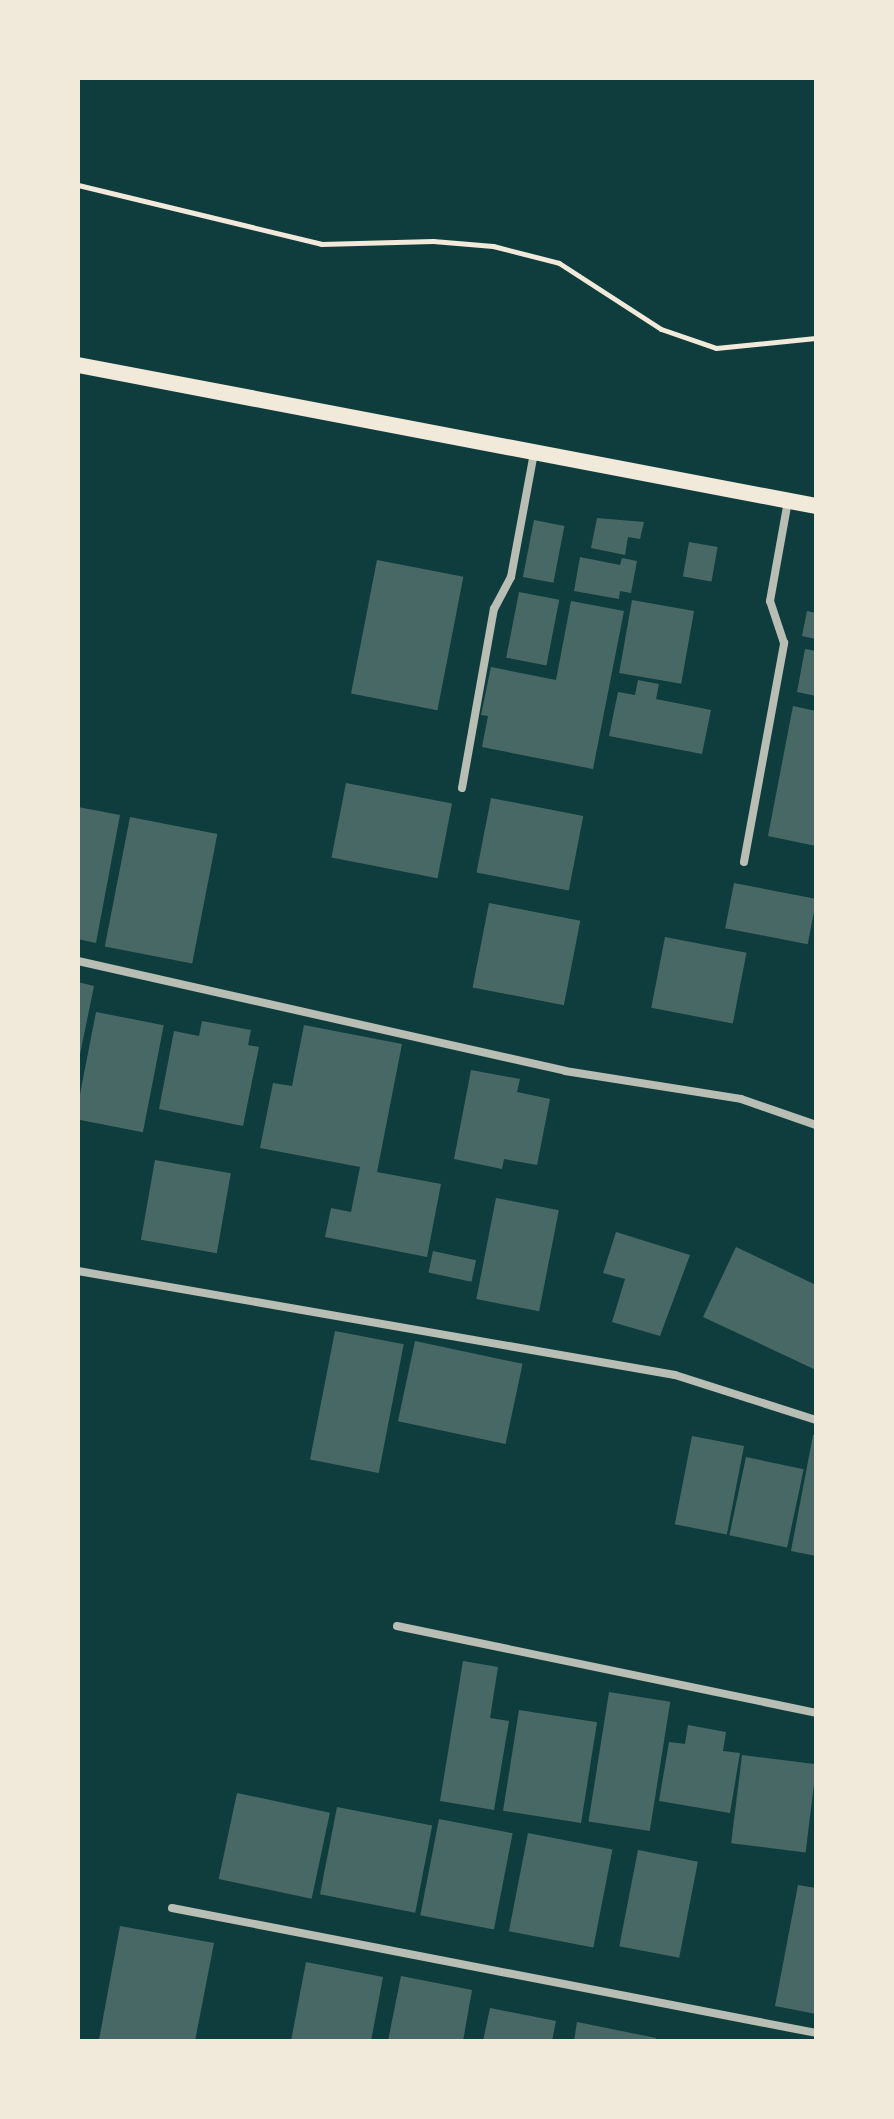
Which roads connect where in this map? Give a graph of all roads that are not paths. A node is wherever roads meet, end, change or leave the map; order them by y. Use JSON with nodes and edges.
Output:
{"nodes":[{"id":1,"x":78,"y":365,"type":"edge"},
{"id":2,"x":534,"y":452,"type":"junction"},
{"id":3,"x":788,"y":501,"type":"junction"},
{"id":4,"x":816,"y":506,"type":"edge"},
{"id":5,"x":462,"y":788,"type":"dead end"},
{"id":6,"x":744,"y":862,"type":"dead end"},
{"id":7,"x":78,"y":961,"type":"edge"},
{"id":8,"x":816,"y":1125,"type":"edge"},
{"id":9,"x":78,"y":1271,"type":"edge"},
{"id":10,"x":816,"y":1420,"type":"edge"},
{"id":11,"x":397,"y":1626,"type":"dead end"},
{"id":12,"x":816,"y":1713,"type":"edge"},
{"id":13,"x":172,"y":1908,"type":"dead end"},
{"id":14,"x":816,"y":2033,"type":"edge"}],
"edges":[{"from":1,"to":2,"type":"main road"},
{"from":2,"to":3,"type":"main road"},
{"from":2,"to":5,"type":"street"},
{"from":3,"to":4,"type":"main road"},
{"from":3,"to":6,"type":"street"},
{"from":7,"to":8,"type":"street"},
{"from":9,"to":10,"type":"street"},
{"from":11,"to":12,"type":"street"},
{"from":13,"to":14,"type":"street"}]}
